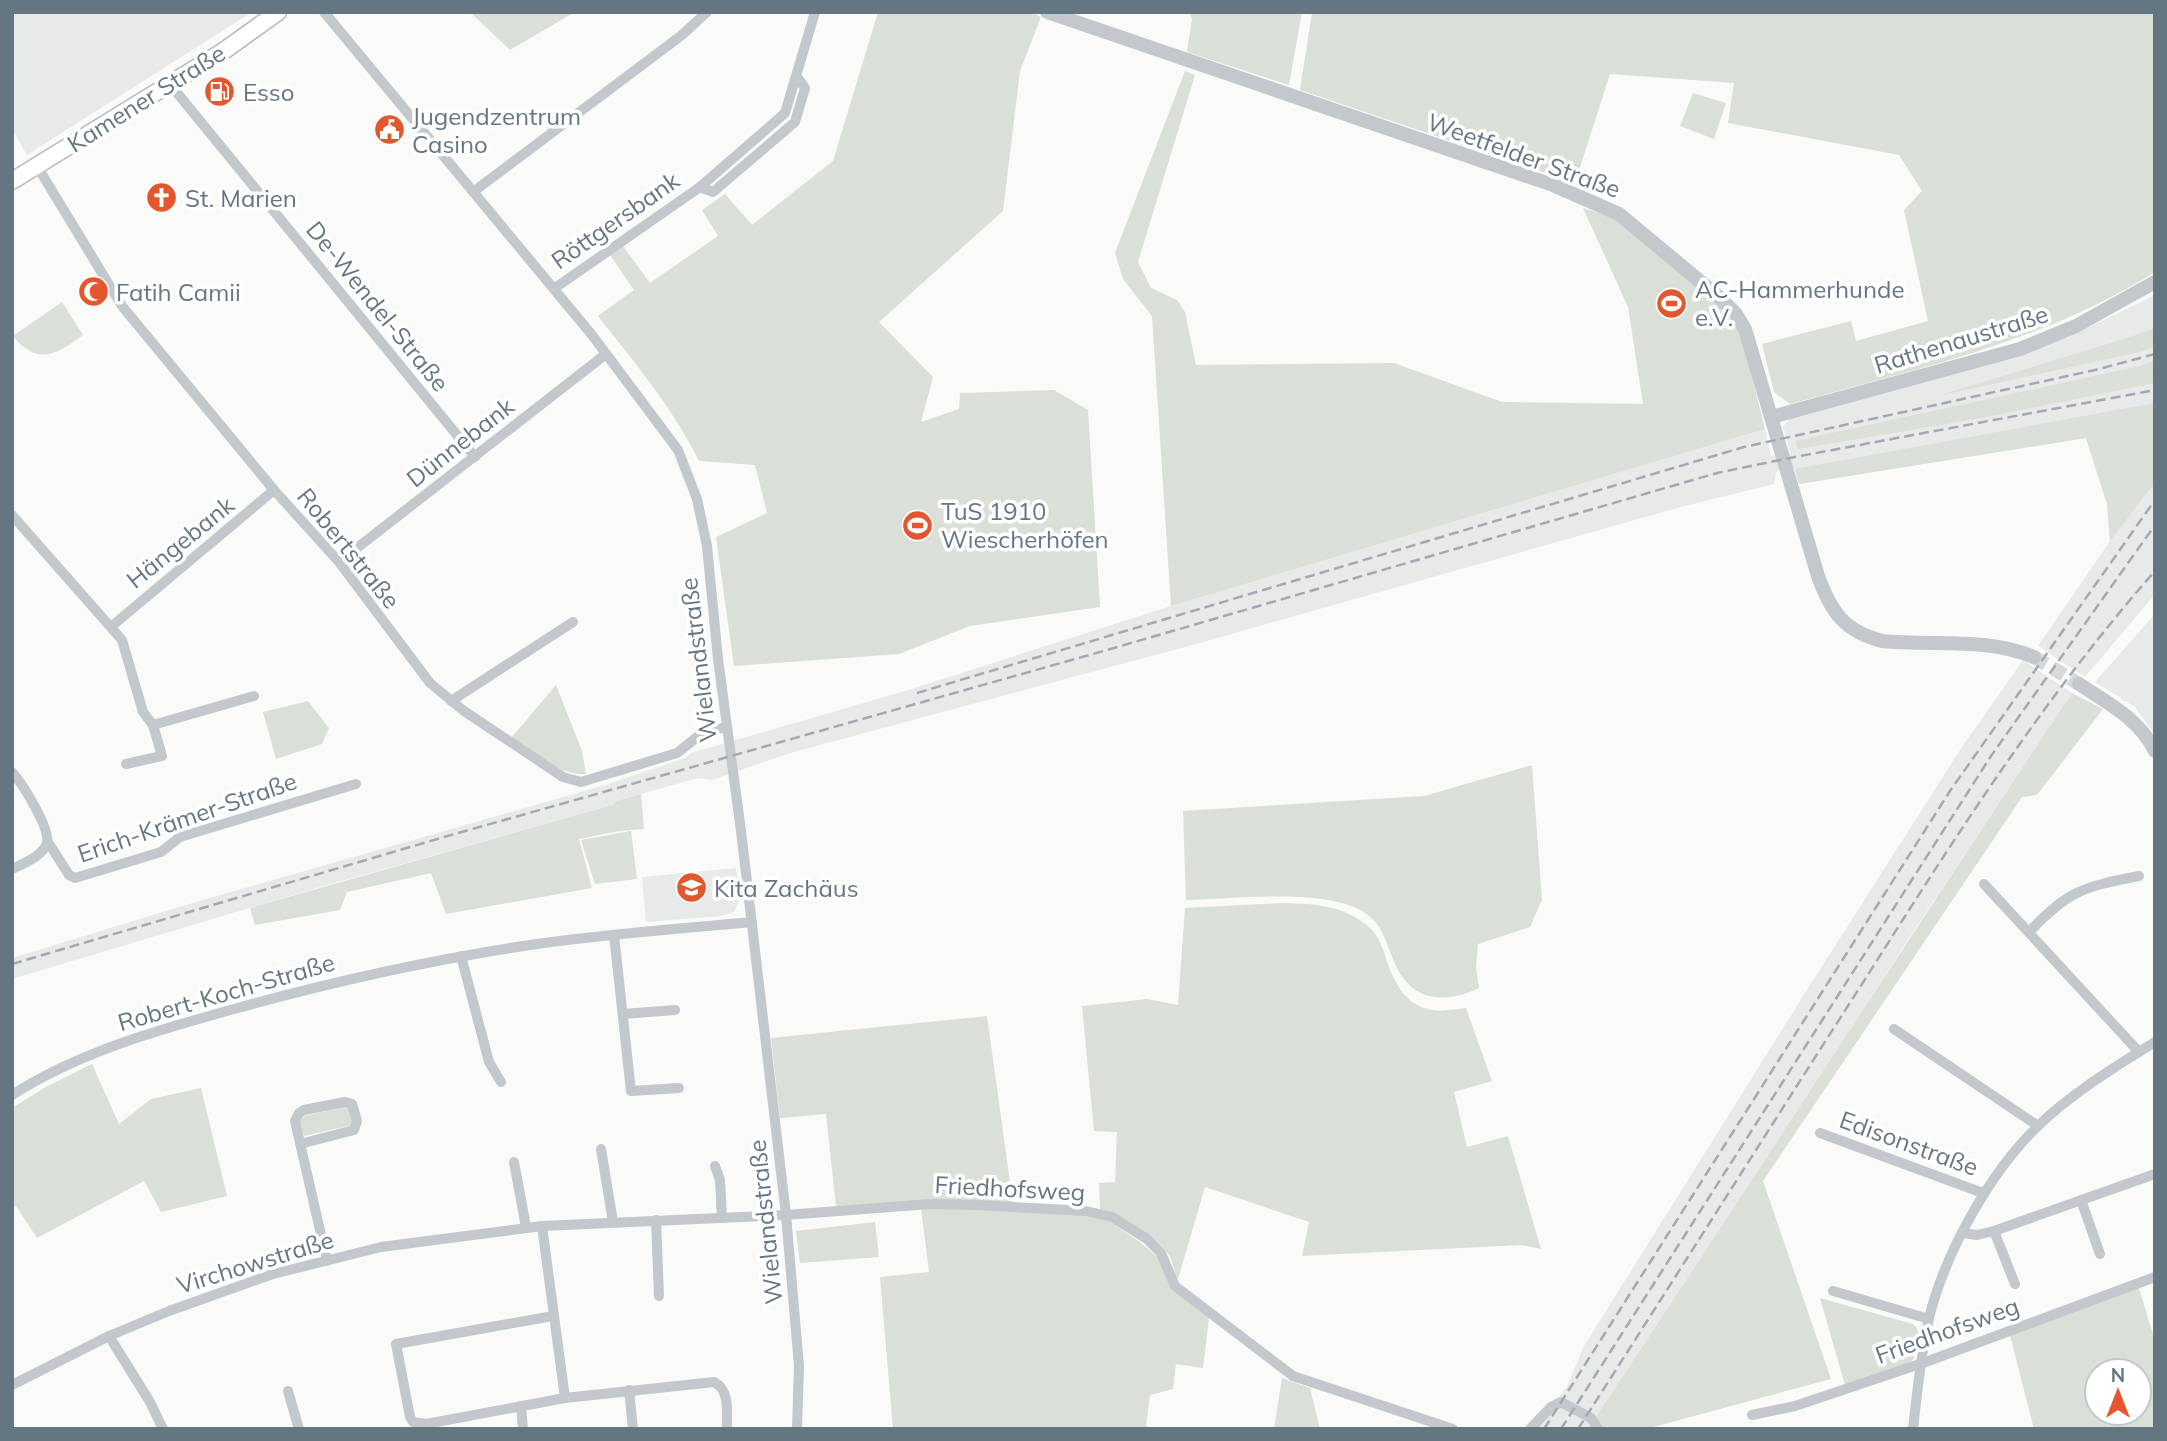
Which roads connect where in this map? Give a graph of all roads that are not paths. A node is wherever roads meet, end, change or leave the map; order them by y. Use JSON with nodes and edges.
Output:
{"nodes":[{"id":1,"x":278,"y":12,"type":"edge"},
{"id":2,"x":324,"y":12,"type":"edge"},
{"id":3,"x":707,"y":12,"type":"edge"},
{"id":4,"x":815,"y":12,"type":"edge"},
{"id":5,"x":1047,"y":12,"type":"edge"},
{"id":6,"x":797,"y":77,"type":"junction"},
{"id":7,"x":169,"y":83,"type":"junction"},
{"id":8,"x":761,"y":135,"type":"junction"},
{"id":9,"x":769,"y":145,"type":"junction"},
{"id":10,"x":744,"y":149,"type":"junction"},
{"id":11,"x":752,"y":159,"type":"junction"},
{"id":12,"x":37,"y":166,"type":"junction"},
{"id":13,"x":12,"y":181,"type":"edge"},
{"id":14,"x":700,"y":187,"type":"junction"},
{"id":15,"x":474,"y":192,"type":"junction"},
{"id":16,"x":2155,"y":282,"type":"edge"},
{"id":17,"x":555,"y":288,"type":"junction"},
{"id":18,"x":606,"y":354,"type":"junction"},
{"id":19,"x":1772,"y":417,"type":"junction"},
{"id":20,"x":475,"y":457,"type":"junction"},
{"id":21,"x":274,"y":490,"type":"junction"},
{"id":22,"x":12,"y":515,"type":"edge"},
{"id":23,"x":339,"y":562,"type":"junction"},
{"id":24,"x":573,"y":622,"type":"dead end"},
{"id":25,"x":112,"y":626,"type":"junction"},
{"id":26,"x":2034,"y":657,"type":"tunnel mouth"},
{"id":27,"x":2079,"y":684,"type":"tunnel mouth"},
{"id":28,"x":254,"y":696,"type":"dead end"},
{"id":29,"x":451,"y":701,"type":"junction"},
{"id":30,"x":153,"y":725,"type":"junction"},
{"id":31,"x":726,"y":727,"type":"junction"},
{"id":32,"x":2155,"y":751,"type":"edge"},
{"id":33,"x":127,"y":764,"type":"dead end"},
{"id":34,"x":12,"y":772,"type":"edge"},
{"id":35,"x":356,"y":784,"type":"dead end"},
{"id":36,"x":48,"y":842,"type":"junction"},
{"id":37,"x":12,"y":869,"type":"edge"},
{"id":38,"x":2139,"y":876,"type":"dead end"},
{"id":39,"x":1984,"y":884,"type":"dead end"},
{"id":40,"x":752,"y":922,"type":"junction"},
{"id":41,"x":2029,"y":932,"type":"junction"},
{"id":42,"x":614,"y":935,"type":"junction"},
{"id":43,"x":461,"y":956,"type":"junction"},
{"id":44,"x":675,"y":1010,"type":"dead end"},
{"id":45,"x":623,"y":1014,"type":"junction"},
{"id":46,"x":1894,"y":1029,"type":"dead end"},
{"id":47,"x":2155,"y":1042,"type":"edge"},
{"id":48,"x":2139,"y":1052,"type":"junction"},
{"id":49,"x":501,"y":1082,"type":"dead end"},
{"id":50,"x":679,"y":1088,"type":"dead end"},
{"id":51,"x":12,"y":1095,"type":"edge"},
{"id":52,"x":2038,"y":1126,"type":"junction"},
{"id":53,"x":1820,"y":1133,"type":"dead end"},
{"id":54,"x":300,"y":1144,"type":"junction"},
{"id":55,"x":601,"y":1149,"type":"dead end"},
{"id":56,"x":514,"y":1162,"type":"dead end"},
{"id":57,"x":715,"y":1166,"type":"dead end"},
{"id":58,"x":2155,"y":1174,"type":"edge"},
{"id":59,"x":1983,"y":1194,"type":"junction"},
{"id":60,"x":2081,"y":1200,"type":"junction"},
{"id":61,"x":786,"y":1215,"type":"junction"},
{"id":62,"x":722,"y":1218,"type":"junction"},
{"id":63,"x":656,"y":1220,"type":"junction"},
{"id":64,"x":613,"y":1222,"type":"junction"},
{"id":65,"x":542,"y":1226,"type":"junction"},
{"id":66,"x":526,"y":1227,"type":"junction"},
{"id":67,"x":1994,"y":1231,"type":"junction"},
{"id":68,"x":1963,"y":1233,"type":"junction"},
{"id":69,"x":2100,"y":1254,"type":"dead end"},
{"id":70,"x":327,"y":1261,"type":"junction"},
{"id":71,"x":2155,"y":1277,"type":"edge"},
{"id":72,"x":2015,"y":1284,"type":"dead end"},
{"id":73,"x":1833,"y":1291,"type":"dead end"},
{"id":74,"x":659,"y":1296,"type":"dead end"},
{"id":75,"x":553,"y":1316,"type":"junction"},
{"id":76,"x":1929,"y":1319,"type":"junction"},
{"id":77,"x":109,"y":1336,"type":"junction"},
{"id":78,"x":1923,"y":1363,"type":"junction"},
{"id":79,"x":12,"y":1385,"type":"edge"},
{"id":80,"x":629,"y":1390,"type":"junction"},
{"id":81,"x":288,"y":1391,"type":"dead end"},
{"id":82,"x":565,"y":1398,"type":"junction"},
{"id":83,"x":521,"y":1406,"type":"junction"},
{"id":84,"x":1752,"y":1415,"type":"dead end"},
{"id":85,"x":163,"y":1429,"type":"edge"},
{"id":86,"x":299,"y":1429,"type":"edge"},
{"id":87,"x":523,"y":1429,"type":"edge"},
{"id":88,"x":633,"y":1429,"type":"edge"},
{"id":89,"x":727,"y":1429,"type":"edge"},
{"id":90,"x":797,"y":1429,"type":"edge"},
{"id":91,"x":1453,"y":1429,"type":"edge"},
{"id":92,"x":1530,"y":1429,"type":"edge"},
{"id":93,"x":1598,"y":1429,"type":"edge"},
{"id":94,"x":1913,"y":1429,"type":"edge"}],
"edges":[{"from":1,"to":7,"type":"main road","name":"Kamener Straße"},
{"from":2,"to":15,"type":"street","name":"Wielandstraße"},
{"from":3,"to":15,"type":"street"},
{"from":4,"to":6,"type":"street","name":"Röttgersbank"},
{"from":5,"to":19,"type":"street","name":"Weetfelder Straße"},
{"from":6,"to":8,"type":"street","name":"Röttgersbank"},
{"from":6,"to":9,"type":"street","name":"Röttgersbank"},
{"from":7,"to":12,"type":"main road","name":"Kamener Straße"},
{"from":7,"to":20,"type":"street","name":"De-Wendel-Straße"},
{"from":8,"to":9,"type":"street"},
{"from":8,"to":10,"type":"street","name":"Röttgersbank"},
{"from":9,"to":11,"type":"street","name":"Röttgersbank"},
{"from":10,"to":11,"type":"street"},
{"from":10,"to":14,"type":"street","name":"Röttgersbank"},
{"from":11,"to":14,"type":"street","name":"Röttgersbank"},
{"from":12,"to":13,"type":"main road","name":"Kamener Straße"},
{"from":12,"to":21,"type":"street","name":"Robertstraße"},
{"from":14,"to":17,"type":"street","name":"Röttgersbank"},
{"from":15,"to":17,"type":"street","name":"Wielandstraße"},
{"from":16,"to":19,"type":"street","name":"Rathenaustraße"},
{"from":17,"to":18,"type":"street","name":"Wielandstraße"},
{"from":18,"to":20,"type":"street","name":"Dünnebank"},
{"from":18,"to":31,"type":"street","name":"Wielandstraße"},
{"from":19,"to":26,"type":"street","name":"Weetfelder Straße"},
{"from":20,"to":23,"type":"street","name":"Dünnebank"},
{"from":21,"to":23,"type":"street","name":"Robertstraße"},
{"from":21,"to":25,"type":"street","name":"Hängebank"},
{"from":22,"to":25,"type":"street"},
{"from":23,"to":29,"type":"street","name":"Robertstraße"},
{"from":24,"to":29,"type":"street"},
{"from":25,"to":30,"type":"street"},
{"from":27,"to":32,"type":"street"},
{"from":28,"to":30,"type":"street"},
{"from":29,"to":31,"type":"street","name":"Robertstraße"},
{"from":30,"to":33,"type":"street"},
{"from":31,"to":40,"type":"street","name":"Wielandstraße"},
{"from":34,"to":36,"type":"street"},
{"from":35,"to":36,"type":"street","name":"Erich-Krämer-Straße"},
{"from":36,"to":37,"type":"street"},
{"from":38,"to":41,"type":"street"},
{"from":39,"to":41,"type":"street"},
{"from":40,"to":42,"type":"street","name":"Robert-Koch-Straße"},
{"from":40,"to":61,"type":"street","name":"Wielandstraße"},
{"from":41,"to":48,"type":"street"},
{"from":42,"to":43,"type":"street","name":"Robert-Koch-Straße"},
{"from":42,"to":45,"type":"street"},
{"from":43,"to":49,"type":"street"},
{"from":43,"to":51,"type":"street","name":"Robert-Koch-Straße"},
{"from":44,"to":45,"type":"street"},
{"from":45,"to":50,"type":"street"},
{"from":46,"to":52,"type":"street"},
{"from":47,"to":48,"type":"street"},
{"from":48,"to":52,"type":"street"},
{"from":52,"to":59,"type":"street"},
{"from":53,"to":59,"type":"street","name":"Edisonstraße"},
{"from":54,"to":54,"type":"street"},
{"from":54,"to":70,"type":"street"},
{"from":55,"to":64,"type":"street"},
{"from":56,"to":66,"type":"street"},
{"from":57,"to":62,"type":"street"},
{"from":58,"to":60,"type":"street"},
{"from":59,"to":68,"type":"street"},
{"from":60,"to":67,"type":"street"},
{"from":60,"to":69,"type":"street"},
{"from":61,"to":62,"type":"street","name":"Virchowstraße"},
{"from":61,"to":90,"type":"street","name":"Wielandstraße"},
{"from":61,"to":91,"type":"street","name":"Friedhofsweg"},
{"from":62,"to":63,"type":"street","name":"Virchowstraße"},
{"from":63,"to":64,"type":"street","name":"Virchowstraße"},
{"from":63,"to":74,"type":"street"},
{"from":64,"to":65,"type":"street","name":"Virchowstraße"},
{"from":65,"to":66,"type":"street","name":"Virchowstraße"},
{"from":65,"to":75,"type":"street"},
{"from":66,"to":70,"type":"street","name":"Virchowstraße"},
{"from":67,"to":68,"type":"street"},
{"from":67,"to":72,"type":"street"},
{"from":68,"to":76,"type":"street"},
{"from":70,"to":77,"type":"street","name":"Virchowstraße"},
{"from":71,"to":78,"type":"street","name":"Friedhofsweg"},
{"from":73,"to":76,"type":"street"},
{"from":75,"to":82,"type":"street"},
{"from":75,"to":83,"type":"street"},
{"from":76,"to":78,"type":"street"},
{"from":77,"to":79,"type":"street","name":"Virchowstraße"},
{"from":77,"to":85,"type":"street"},
{"from":78,"to":84,"type":"street","name":"Friedhofsweg"},
{"from":78,"to":94,"type":"street"},
{"from":80,"to":82,"type":"street"},
{"from":80,"to":88,"type":"street"},
{"from":80,"to":89,"type":"street"},
{"from":81,"to":86,"type":"street"},
{"from":82,"to":83,"type":"street"},
{"from":83,"to":87,"type":"street"},
{"from":92,"to":93,"type":"street"}]}
